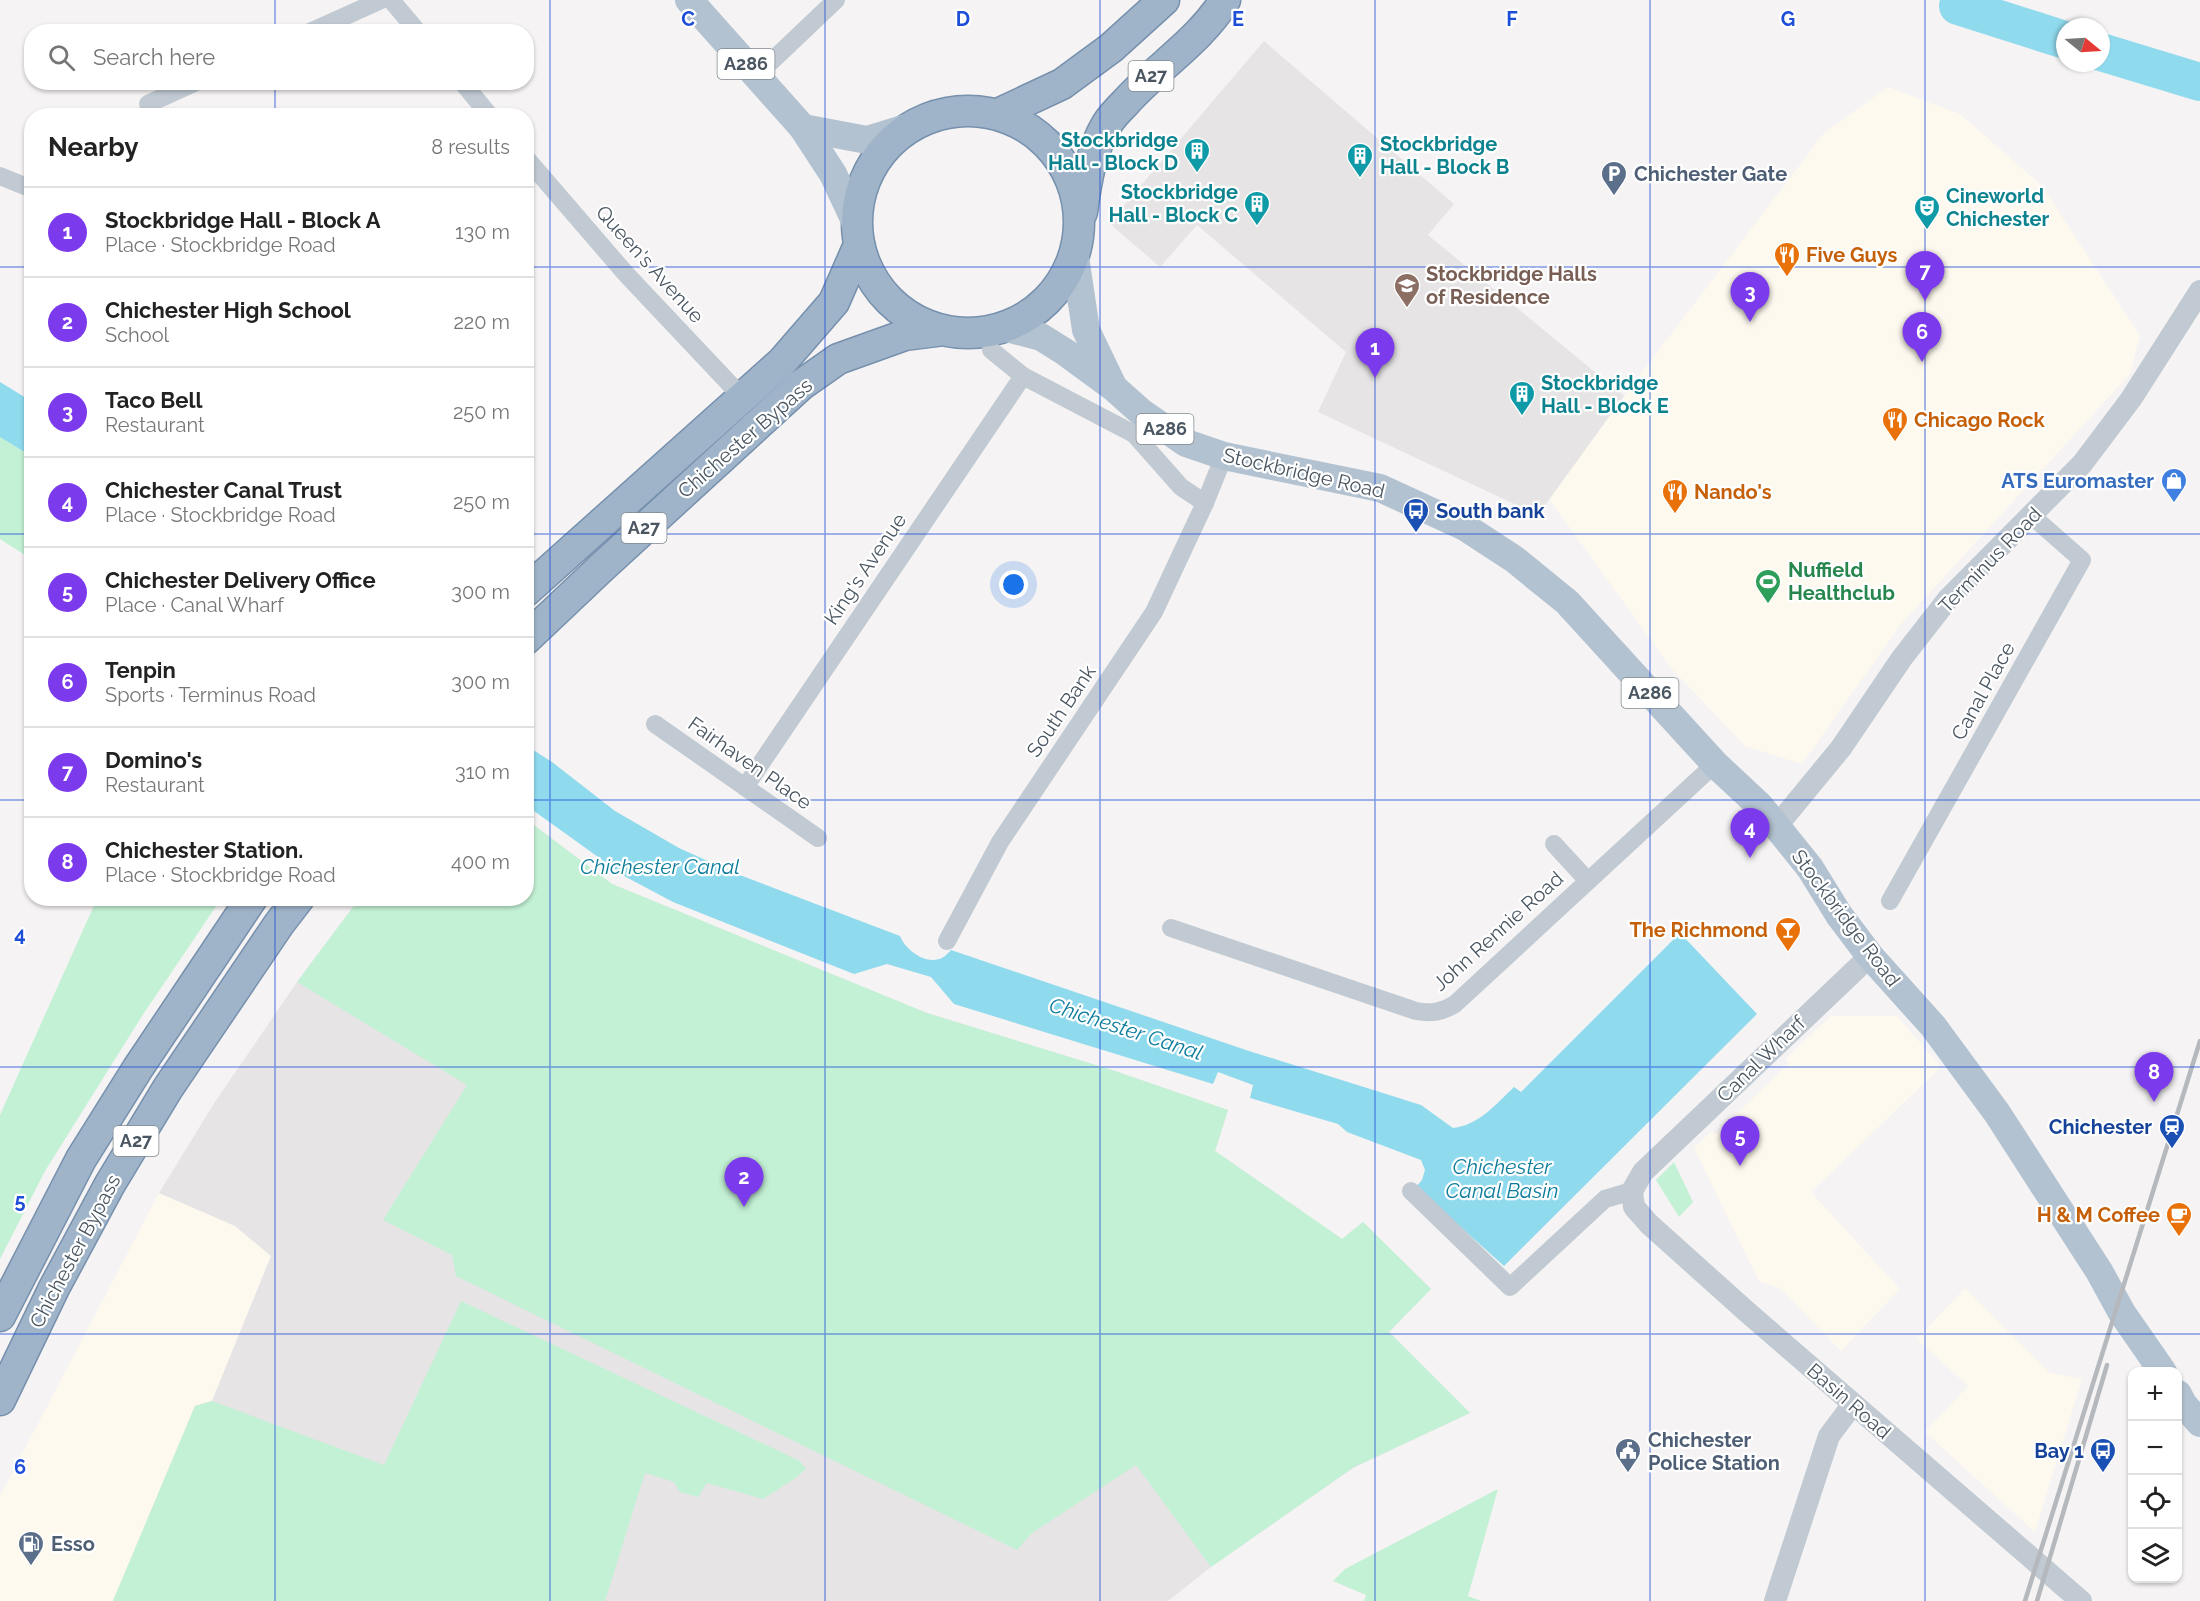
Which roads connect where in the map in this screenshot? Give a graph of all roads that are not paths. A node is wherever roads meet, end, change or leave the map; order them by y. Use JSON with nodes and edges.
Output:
{"nodes":[{"id":1,"x":381,"y":0,"type":"edge"},
{"id":2,"x":392,"y":0,"type":"edge"},
{"id":3,"x":689,"y":0,"type":"edge"},
{"id":4,"x":836,"y":0,"type":"edge"},
{"id":5,"x":1164,"y":0,"type":"edge"},
{"id":6,"x":1224,"y":0,"type":"edge"},
{"id":7,"x":328,"y":24,"type":"edge"},
{"id":8,"x":412,"y":24,"type":"edge"},
{"id":9,"x":756,"y":76,"type":"junction"},
{"id":10,"x":179,"y":90,"type":"edge"},
{"id":11,"x":469,"y":90,"type":"edge"},
{"id":12,"x":148,"y":104,"type":"dead end"},
{"id":13,"x":483,"y":108,"type":"edge"},
{"id":14,"x":998,"y":114,"type":"junction"},
{"id":15,"x":909,"y":127,"type":"junction"},
{"id":16,"x":803,"y":128,"type":"junction"},
{"id":17,"x":534,"y":167,"type":"edge"},
{"id":18,"x":1067,"y":175,"type":"junction"},
{"id":19,"x":0,"y":176,"type":"edge"},
{"id":20,"x":24,"y":186,"type":"edge"},
{"id":21,"x":857,"y":234,"type":"junction"},
{"id":22,"x":1077,"y":271,"type":"junction"},
{"id":23,"x":2200,"y":291,"type":"edge"},
{"id":24,"x":937,"y":331,"type":"junction"},
{"id":25,"x":999,"y":339,"type":"junction"},
{"id":26,"x":1023,"y":376,"type":"junction"},
{"id":27,"x":1114,"y":388,"type":"junction"},
{"id":28,"x":743,"y":398,"type":"junction"},
{"id":29,"x":1224,"y":456,"type":"junction"},
{"id":30,"x":1206,"y":502,"type":"junction"},
{"id":31,"x":2032,"y":516,"type":"junction"},
{"id":32,"x":534,"y":584,"type":"edge"},
{"id":33,"x":534,"y":631,"type":"edge"},
{"id":34,"x":655,"y":724,"type":"dead end"},
{"id":35,"x":1714,"y":764,"type":"junction"},
{"id":36,"x":745,"y":787,"type":"junction"},
{"id":37,"x":1776,"y":827,"type":"junction"},
{"id":38,"x":818,"y":838,"type":"dead end"},
{"id":39,"x":1554,"y":844,"type":"dead end"},
{"id":40,"x":1588,"y":881,"type":"junction"},
{"id":41,"x":1890,"y":901,"type":"dead end"},
{"id":42,"x":247,"y":906,"type":"edge"},
{"id":43,"x":293,"y":906,"type":"edge"},
{"id":44,"x":1170,"y":928,"type":"dead end"},
{"id":45,"x":947,"y":941,"type":"dead end"},
{"id":46,"x":1870,"y":956,"type":"junction"},
{"id":47,"x":1411,"y":1191,"type":"dead end"},
{"id":48,"x":1632,"y":1191,"type":"junction"},
{"id":49,"x":0,"y":1316,"type":"edge"},
{"id":50,"x":2158,"y":1365,"type":"edge"},
{"id":51,"x":2182,"y":1388,"type":"edge"},
{"id":52,"x":2200,"y":1398,"type":"edge"},
{"id":53,"x":0,"y":1400,"type":"edge"},
{"id":54,"x":2182,"y":1402,"type":"edge"},
{"id":55,"x":1853,"y":1404,"type":"junction"},
{"id":56,"x":2200,"y":1423,"type":"edge"},
{"id":57,"x":1775,"y":1601,"type":"edge"},
{"id":58,"x":2081,"y":1601,"type":"edge"}],
"edges":[{"from":1,"to":7,"type":"street"},
{"from":2,"to":8,"type":"street"},
{"from":3,"to":9,"type":"main road","number":"A286"},
{"from":4,"to":9,"type":"street"},
{"from":5,"to":14,"type":"highway","number":"A27"},
{"from":6,"to":18,"type":"highway","number":"A27"},
{"from":6,"to":22,"type":"highway","number":"A27"},
{"from":9,"to":16,"type":"main road","number":"A286"},
{"from":10,"to":12,"type":"street"},
{"from":11,"to":13,"type":"street"},
{"from":14,"to":15,"type":"highway"},
{"from":14,"to":18,"type":"highway"},
{"from":15,"to":16,"type":"main road"},
{"from":15,"to":21,"type":"highway"},
{"from":16,"to":21,"type":"main road","number":"A286"},
{"from":17,"to":28,"type":"street","name":"Queen's Avenue"},
{"from":18,"to":22,"type":"highway"},
{"from":19,"to":20,"type":"street"},
{"from":21,"to":24,"type":"highway"},
{"from":21,"to":28,"type":"highway","name":"Chichester Bypass","number":"A27"},
{"from":22,"to":25,"type":"highway"},
{"from":22,"to":27,"type":"main road","name":"Stockbridge Road","number":"A286"},
{"from":23,"to":31,"type":"street","name":"Terminus Road"},
{"from":24,"to":25,"type":"highway"},
{"from":24,"to":33,"type":"highway","name":"Chichester Bypass","number":"A27"},
{"from":25,"to":26,"type":"street"},
{"from":25,"to":27,"type":"main road","name":"Stockbridge Road","number":"A286"},
{"from":26,"to":30,"type":"street"},
{"from":26,"to":36,"type":"street","name":"King's Avenue"},
{"from":27,"to":29,"type":"main road","name":"Stockbridge Road","number":"A286"},
{"from":28,"to":32,"type":"highway","name":"Chichester Bypass","number":"A27"},
{"from":29,"to":30,"type":"street","name":"South Bank"},
{"from":29,"to":35,"type":"main road","name":"Stockbridge Road","number":"A286"},
{"from":30,"to":45,"type":"street","name":"South Bank"},
{"from":31,"to":37,"type":"street","name":"Terminus Road"},
{"from":31,"to":41,"type":"street","name":"Canal Place"},
{"from":34,"to":36,"type":"street","name":"Fairhaven Place"},
{"from":35,"to":37,"type":"main road","name":"Stockbridge Road","number":"A286"},
{"from":35,"to":40,"type":"street","name":"John Rennie Road"},
{"from":36,"to":38,"type":"street","name":"Fairhaven Place"},
{"from":37,"to":46,"type":"main road","name":"Stockbridge Road","number":"A286"},
{"from":39,"to":40,"type":"street"},
{"from":40,"to":44,"type":"street","name":"John Rennie Road"},
{"from":42,"to":49,"type":"highway","name":"Chichester Bypass","number":"A27"},
{"from":43,"to":53,"type":"highway","name":"Chichester Bypass","number":"A27"},
{"from":46,"to":48,"type":"street","name":"Canal Wharf"},
{"from":46,"to":50,"type":"main road","name":"Stockbridge Road"},
{"from":47,"to":48,"type":"street"},
{"from":48,"to":55,"type":"street","name":"Basin Road"},
{"from":51,"to":52,"type":"main road"},
{"from":54,"to":56,"type":"main road"},
{"from":55,"to":57,"type":"street"},
{"from":55,"to":58,"type":"street","name":"Basin Road"}]}
